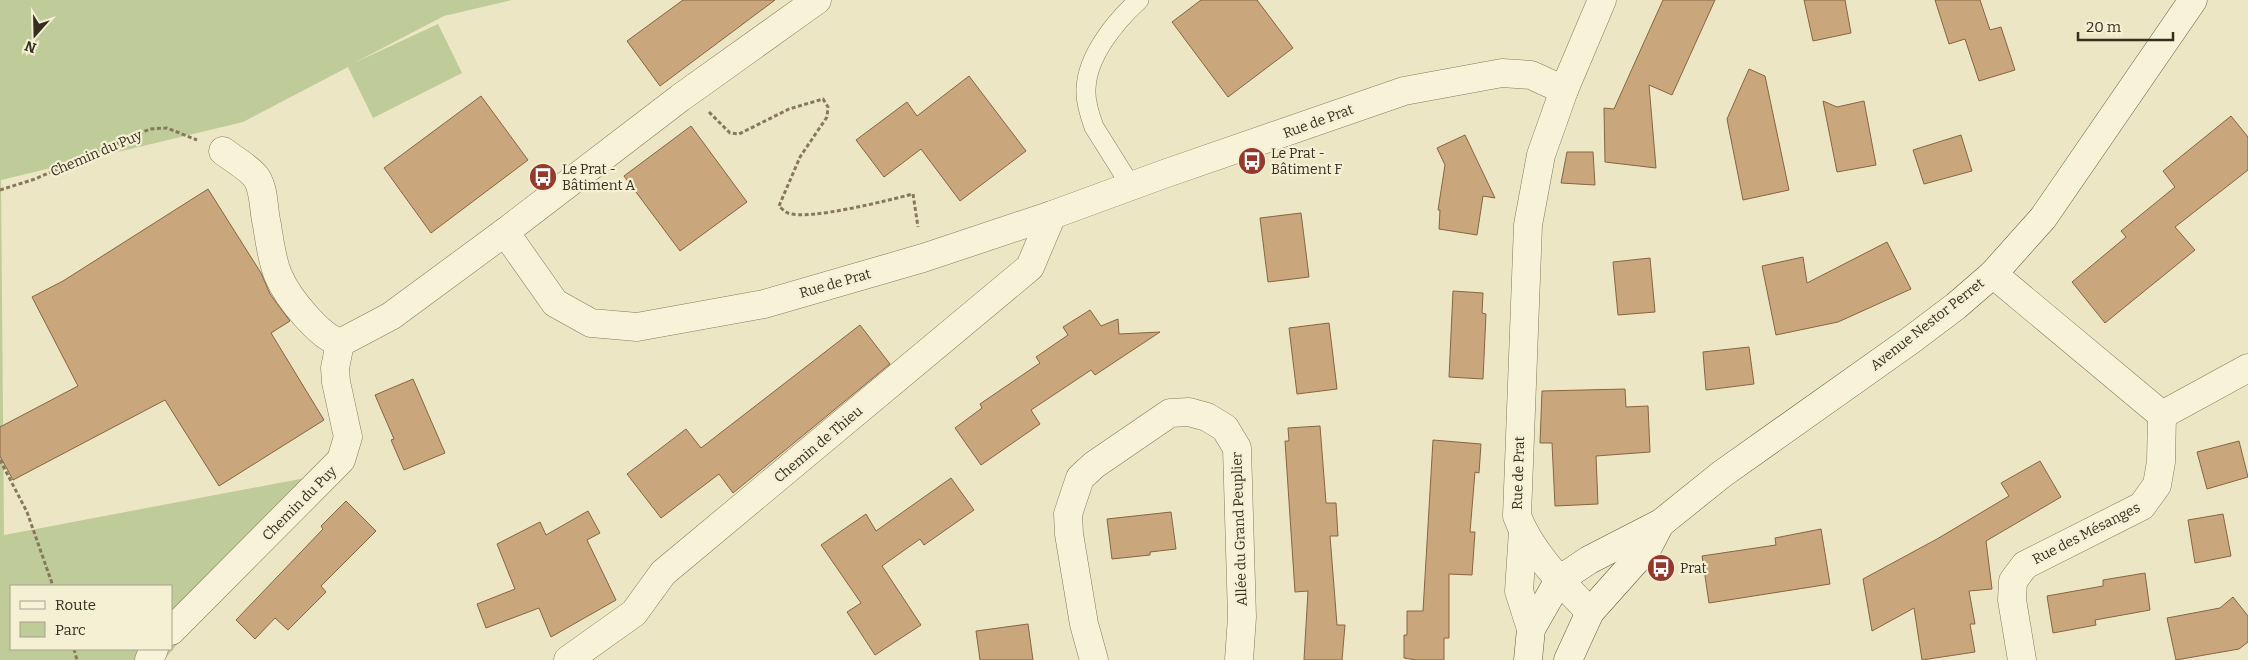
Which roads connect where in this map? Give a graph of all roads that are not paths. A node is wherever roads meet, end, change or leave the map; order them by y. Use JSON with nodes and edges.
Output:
{"nodes":[{"id":1,"x":817,"y":0,"type":"edge"},
{"id":2,"x":1139,"y":0,"type":"edge"},
{"id":3,"x":1602,"y":0,"type":"edge"},
{"id":4,"x":2193,"y":0,"type":"edge"},
{"id":5,"x":1564,"y":90,"type":"junction"},
{"id":6,"x":223,"y":151,"type":"road end"},
{"id":7,"x":1131,"y":186,"type":"junction"},
{"id":8,"x":1052,"y":215,"type":"junction"},
{"id":9,"x":505,"y":232,"type":"junction"},
{"id":10,"x":1993,"y":274,"type":"junction"},
{"id":11,"x":340,"y":343,"type":"junction"},
{"id":12,"x":2248,"y":368,"type":"edge"},
{"id":13,"x":2162,"y":415,"type":"junction"},
{"id":14,"x":1661,"y":523,"type":"junction"},
{"id":15,"x":1522,"y":531,"type":"junction"},
{"id":16,"x":1559,"y":580,"type":"junction"},
{"id":17,"x":1590,"y":612,"type":"junction"},
{"id":18,"x":1531,"y":629,"type":"junction"},
{"id":19,"x":172,"y":630,"type":"edge"},
{"id":20,"x":568,"y":660,"type":"edge"},
{"id":21,"x":1094,"y":660,"type":"edge"},
{"id":22,"x":1240,"y":660,"type":"edge"},
{"id":23,"x":1528,"y":660,"type":"edge"},
{"id":24,"x":1568,"y":660,"type":"edge"},
{"id":25,"x":2022,"y":660,"type":"edge"}],
"edges":[{"from":1,"to":9,"type":"street"},
{"from":2,"to":7,"type":"lane"},
{"from":3,"to":5,"type":"street","name":"Rue de Prat"},
{"from":4,"to":10,"type":"street","name":"Avenue Nestor Perret"},
{"from":5,"to":7,"type":"street","name":"Rue de Prat"},
{"from":5,"to":15,"type":"street","name":"Rue de Prat"},
{"from":6,"to":11,"type":"street"},
{"from":7,"to":8,"type":"street","name":"Rue de Prat"},
{"from":8,"to":9,"type":"street","name":"Rue de Prat"},
{"from":8,"to":20,"type":"street","name":"Chemin de Thieu"},
{"from":9,"to":11,"type":"street"},
{"from":10,"to":13,"type":"street"},
{"from":10,"to":14,"type":"street","name":"Avenue Nestor Perret"},
{"from":11,"to":19,"type":"street","name":"Chemin du Puy"},
{"from":12,"to":13,"type":"street"},
{"from":13,"to":25,"type":"street","name":"Rue des Mésanges"},
{"from":14,"to":16,"type":"street","name":"Avenue Nestor Perret"},
{"from":14,"to":17,"type":"street","name":"Avenue Nestor Perret"},
{"from":15,"to":16,"type":"street","name":"Rue de Prat"},
{"from":15,"to":18,"type":"street","name":"Rue de Prat"},
{"from":16,"to":17,"type":"street","name":"Rue de Prat"},
{"from":16,"to":18,"type":"street","name":"Avenue Nestor Perret"},
{"from":17,"to":24,"type":"street","name":"Avenue Nestor Perret"},
{"from":18,"to":23,"type":"street","name":"Avenue Nestor Perret"},
{"from":21,"to":22,"type":"street","name":"Allée du Grand Peuplier"}]}
